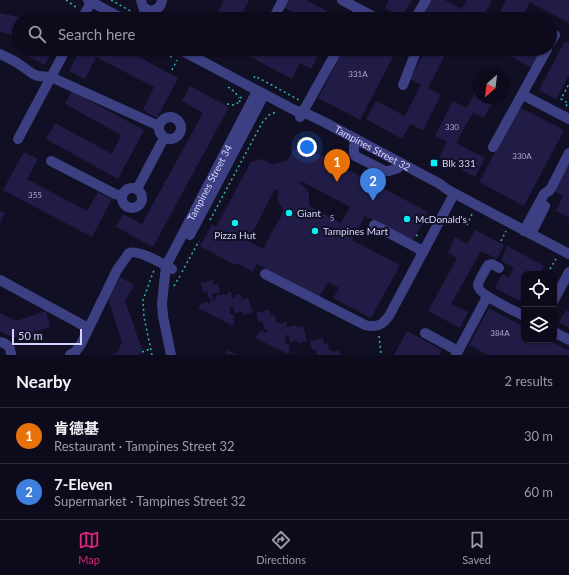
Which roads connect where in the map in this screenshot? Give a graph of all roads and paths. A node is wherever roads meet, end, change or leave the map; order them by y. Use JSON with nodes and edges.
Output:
{"nodes":[{"id":1,"x":111,"y":0,"type":"edge"},
{"id":2,"x":141,"y":0,"type":"edge"},
{"id":3,"x":162,"y":0,"type":"edge"},
{"id":4,"x":283,"y":0,"type":"edge"},
{"id":5,"x":342,"y":0,"type":"edge"},
{"id":6,"x":426,"y":0,"type":"edge"},
{"id":7,"x":90,"y":1,"type":"edge"},
{"id":8,"x":359,"y":9,"type":"junction"},
{"id":9,"x":85,"y":12,"type":"edge"},
{"id":10,"x":110,"y":12,"type":"edge"},
{"id":11,"x":137,"y":12,"type":"edge"},
{"id":12,"x":143,"y":12,"type":"edge"},
{"id":13,"x":150,"y":12,"type":"edge"},
{"id":14,"x":276,"y":12,"type":"edge"},
{"id":15,"x":358,"y":12,"type":"edge"},
{"id":16,"x":365,"y":12,"type":"edge"},
{"id":17,"x":419,"y":12,"type":"edge"},
{"id":18,"x":0,"y":54,"type":"edge"},
{"id":19,"x":62,"y":56,"type":"edge"},
{"id":20,"x":169,"y":56,"type":"edge"},
{"id":21,"x":192,"y":56,"type":"edge"},
{"id":22,"x":334,"y":56,"type":"edge"},
{"id":23,"x":414,"y":56,"type":"edge"},
{"id":24,"x":543,"y":56,"type":"edge"},
{"id":25,"x":172,"y":70,"type":"dead end"},
{"id":26,"x":51,"y":76,"type":"junction"},
{"id":27,"x":569,"y":84,"type":"edge"},
{"id":28,"x":403,"y":85,"type":"dead end"},
{"id":29,"x":227,"y":86,"type":"dead end"},
{"id":30,"x":566,"y":90,"type":"junction"},
{"id":31,"x":569,"y":92,"type":"edge"},
{"id":32,"x":260,"y":93,"type":"junction"},
{"id":33,"x":523,"y":95,"type":"junction"},
{"id":34,"x":239,"y":98,"type":"dead end"},
{"id":35,"x":561,"y":99,"type":"dead end"},
{"id":36,"x":240,"y":102,"type":"dead end"},
{"id":37,"x":227,"y":104,"type":"dead end"},
{"id":38,"x":281,"y":112,"type":"dead end"},
{"id":39,"x":299,"y":114,"type":"junction"},
{"id":40,"x":569,"y":119,"type":"edge"},
{"id":41,"x":159,"y":126,"type":"junction"},
{"id":42,"x":164,"y":138,"type":"junction"},
{"id":43,"x":18,"y":139,"type":"dead end"},
{"id":44,"x":494,"y":146,"type":"dead end"},
{"id":45,"x":569,"y":153,"type":"edge"},
{"id":46,"x":51,"y":161,"type":"dead end"},
{"id":47,"x":137,"y":189,"type":"junction"},
{"id":48,"x":451,"y":192,"type":"junction"},
{"id":49,"x":122,"y":196,"type":"junction"},
{"id":50,"x":473,"y":214,"type":"dead end"},
{"id":51,"x":208,"y":223,"type":"dead end"},
{"id":52,"x":510,"y":224,"type":"junction"},
{"id":53,"x":374,"y":225,"type":"dead end"},
{"id":54,"x":467,"y":225,"type":"dead end"},
{"id":55,"x":527,"y":232,"type":"junction"},
{"id":56,"x":201,"y":237,"type":"dead end"},
{"id":57,"x":501,"y":241,"type":"dead end"},
{"id":58,"x":423,"y":251,"type":"junction"},
{"id":59,"x":569,"y":254,"type":"edge"},
{"id":60,"x":556,"y":259,"type":"dead end"},
{"id":61,"x":498,"y":268,"type":"dead end"},
{"id":62,"x":550,"y":269,"type":"dead end"},
{"id":63,"x":168,"y":270,"type":"junction"},
{"id":64,"x":569,"y":272,"type":"edge"},
{"id":65,"x":265,"y":274,"type":"dead end"},
{"id":66,"x":0,"y":280,"type":"edge"},
{"id":67,"x":172,"y":291,"type":"dead end"},
{"id":68,"x":557,"y":294,"type":"edge"},
{"id":69,"x":487,"y":297,"type":"junction"},
{"id":70,"x":521,"y":314,"type":"edge"},
{"id":71,"x":378,"y":326,"type":"junction"},
{"id":72,"x":88,"y":328,"type":"junction"},
{"id":73,"x":426,"y":333,"type":"dead end"},
{"id":74,"x":557,"y":334,"type":"edge"},
{"id":75,"x":569,"y":340,"type":"edge"},
{"id":76,"x":0,"y":342,"type":"edge"},
{"id":77,"x":150,"y":349,"type":"dead end"},
{"id":78,"x":142,"y":352,"type":"dead end"},
{"id":79,"x":457,"y":353,"type":"edge"},
{"id":80,"x":11,"y":355,"type":"edge"},
{"id":81,"x":70,"y":355,"type":"edge"},
{"id":82,"x":171,"y":355,"type":"edge"},
{"id":83,"x":381,"y":355,"type":"edge"}],
"edges":[{"from":1,"to":11,"type":"path"},
{"from":2,"to":12,"type":"street"},
{"from":3,"to":13,"type":"street"},
{"from":4,"to":14,"type":"street"},
{"from":5,"to":8,"type":"street"},
{"from":6,"to":17,"type":"street"},
{"from":7,"to":9,"type":"street"},
{"from":7,"to":10,"type":"street"},
{"from":8,"to":15,"type":"street"},
{"from":8,"to":16,"type":"street"},
{"from":18,"to":26,"type":"street"},
{"from":19,"to":26,"type":"street"},
{"from":20,"to":25,"type":"path"},
{"from":21,"to":32,"type":"street","name":"Tampines Street 32"},
{"from":22,"to":39,"type":"street"},
{"from":23,"to":28,"type":"street"},
{"from":24,"to":33,"type":"street"},
{"from":26,"to":41,"type":"street"},
{"from":26,"to":43,"type":"street"},
{"from":27,"to":30,"type":"path"},
{"from":29,"to":34,"type":"path"},
{"from":30,"to":31,"type":"path"},
{"from":30,"to":35,"type":"path"},
{"from":32,"to":39,"type":"street","name":"Tampines Street 32"},
{"from":32,"to":63,"type":"street","name":"Tampines Street 34"},
{"from":33,"to":40,"type":"street"},
{"from":33,"to":44,"type":"street"},
{"from":36,"to":37,"type":"path"},
{"from":38,"to":51,"type":"path"},
{"from":39,"to":48,"type":"street","name":"Tampines Street 32"},
{"from":39,"to":48,"type":"street","name":"Tampines Street 32"},
{"from":41,"to":42,"type":"street"},
{"from":41,"to":42,"type":"street"},
{"from":42,"to":47,"type":"street"},
{"from":45,"to":55,"type":"street"},
{"from":46,"to":49,"type":"street"},
{"from":47,"to":49,"type":"street"},
{"from":47,"to":49,"type":"street"},
{"from":48,"to":52,"type":"street","name":"Tampines Street 32"},
{"from":48,"to":58,"type":"street"},
{"from":50,"to":54,"type":"path"},
{"from":52,"to":55,"type":"street","name":"Tampines Street 32"},
{"from":52,"to":57,"type":"path"},
{"from":53,"to":58,"type":"street"},
{"from":55,"to":59,"type":"street","name":"Tampines Street 32"},
{"from":56,"to":67,"type":"path"},
{"from":58,"to":71,"type":"street"},
{"from":60,"to":62,"type":"path"},
{"from":61,"to":69,"type":"street"},
{"from":63,"to":72,"type":"street"},
{"from":63,"to":82,"type":"street","name":"Tampines Street 34"},
{"from":64,"to":68,"type":"street"},
{"from":65,"to":71,"type":"street"},
{"from":66,"to":72,"type":"street"},
{"from":69,"to":70,"type":"street"},
{"from":69,"to":79,"type":"street"},
{"from":71,"to":83,"type":"path"},
{"from":72,"to":81,"type":"street"},
{"from":73,"to":79,"type":"street"},
{"from":74,"to":75,"type":"street"},
{"from":76,"to":80,"type":"street"},
{"from":77,"to":78,"type":"path"}]}
